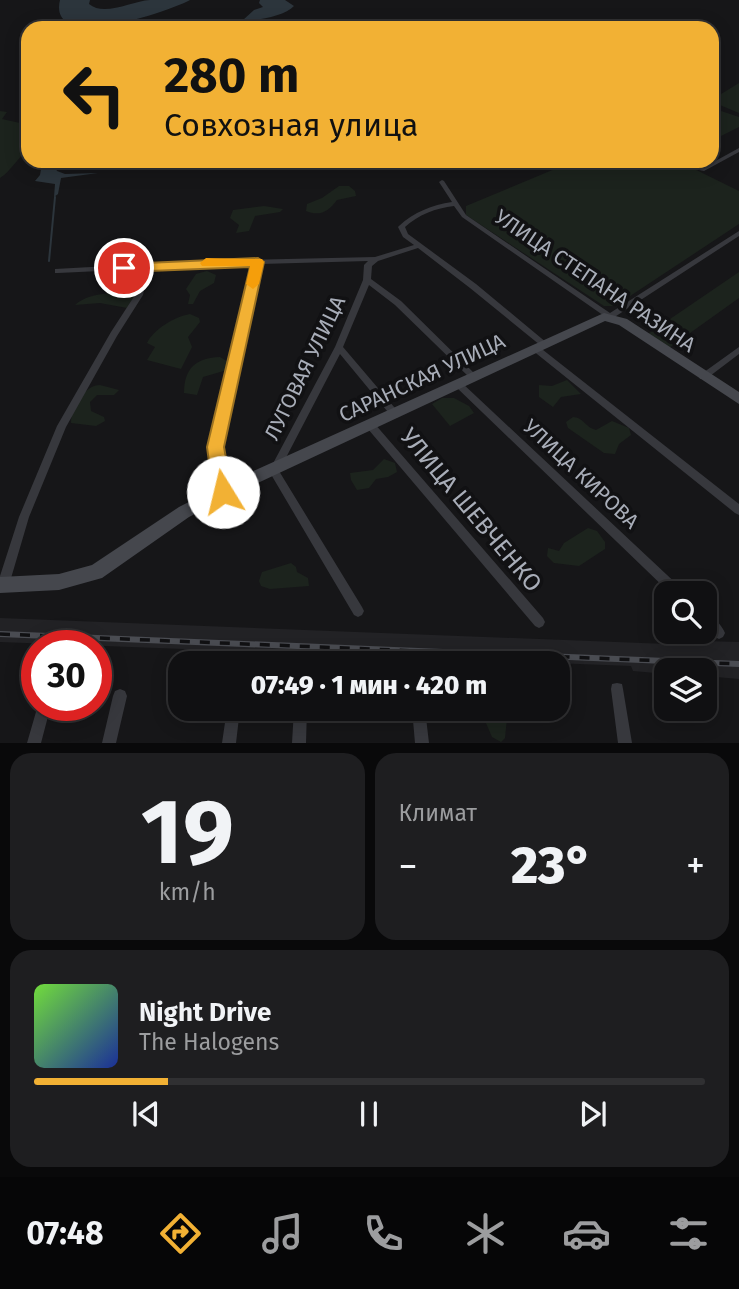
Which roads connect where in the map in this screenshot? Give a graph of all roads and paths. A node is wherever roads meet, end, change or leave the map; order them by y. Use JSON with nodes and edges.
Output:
{"nodes":[{"id":1,"x":739,"y":150,"type":"edge"},
{"id":2,"x":719,"y":161,"type":"edge"},
{"id":3,"x":706,"y":168,"type":"edge"},
{"id":4,"x":702,"y":170,"type":"dead end"},
{"id":5,"x":442,"y":182,"type":"dead end"},
{"id":6,"x":455,"y":204,"type":"junction"},
{"id":7,"x":739,"y":233,"type":"edge"},
{"id":8,"x":418,"y":246,"type":"junction"},
{"id":9,"x":375,"y":260,"type":"junction"},
{"id":10,"x":258,"y":262,"type":"junction"},
{"id":11,"x":146,"y":267,"type":"junction"},
{"id":12,"x":58,"y":271,"type":"dead end"},
{"id":13,"x":367,"y":280,"type":"junction"},
{"id":14,"x":610,"y":317,"type":"junction"},
{"id":15,"x":539,"y":346,"type":"junction"},
{"id":16,"x":339,"y":347,"type":"junction"},
{"id":17,"x":739,"y":350,"type":"edge"},
{"id":18,"x":474,"y":376,"type":"junction"},
{"id":19,"x":703,"y":377,"type":"junction"},
{"id":20,"x":458,"y":384,"type":"junction"},
{"id":21,"x":739,"y":399,"type":"edge"},
{"id":22,"x":395,"y":414,"type":"junction"},
{"id":23,"x":372,"y":426,"type":"junction"},
{"id":24,"x":274,"y":471,"type":"junction"},
{"id":25,"x":223,"y":492,"type":"junction"},
{"id":26,"x":739,"y":510,"type":"edge"},
{"id":27,"x":665,"y":581,"type":"edge"},
{"id":28,"x":2,"y":585,"type":"edge"},
{"id":29,"x":358,"y":611,"type":"dead end"},
{"id":30,"x":539,"y":622,"type":"dead end"},
{"id":31,"x":617,"y":690,"type":"dead end"},
{"id":32,"x":120,"y":696,"type":"dead end"},
{"id":33,"x":40,"y":721,"type":"edge"},
{"id":34,"x":232,"y":721,"type":"edge"},
{"id":35,"x":300,"y":721,"type":"edge"},
{"id":36,"x":420,"y":721,"type":"edge"},
{"id":37,"x":34,"y":743,"type":"edge"},
{"id":38,"x":109,"y":743,"type":"edge"},
{"id":39,"x":229,"y":743,"type":"edge"},
{"id":40,"x":299,"y":743,"type":"edge"},
{"id":41,"x":422,"y":743,"type":"edge"},
{"id":42,"x":625,"y":743,"type":"edge"}],
"edges":[{"from":1,"to":2,"type":"street"},
{"from":3,"to":4,"type":"street"},
{"from":5,"to":6,"type":"street","name":"УЛИЦА СТЕПАНА РАЗИНА"},
{"from":6,"to":8,"type":"street"},
{"from":6,"to":14,"type":"street","name":"УЛИЦА СТЕПАНА РАЗИНА"},
{"from":7,"to":14,"type":"street","name":"САРАНСКАЯ УЛИЦА"},
{"from":8,"to":9,"type":"street"},
{"from":8,"to":15,"type":"street"},
{"from":9,"to":10,"type":"street"},
{"from":9,"to":13,"type":"street"},
{"from":10,"to":11,"type":"street"},
{"from":10,"to":25,"type":"street"},
{"from":11,"to":12,"type":"street"},
{"from":11,"to":28,"type":"street"},
{"from":13,"to":16,"type":"street","name":"ЛУГОВАЯ УЛИЦА"},
{"from":13,"to":18,"type":"street"},
{"from":14,"to":15,"type":"street","name":"САРАНСКАЯ УЛИЦА"},
{"from":14,"to":19,"type":"street","name":"УЛИЦА СТЕПАНА РАЗИНА"},
{"from":15,"to":18,"type":"street","name":"САРАНСКАЯ УЛИЦА"},
{"from":15,"to":26,"type":"street"},
{"from":16,"to":22,"type":"street","name":"УЛИЦА ШЕВЧЕНКО"},
{"from":16,"to":24,"type":"street","name":"ЛУГОВАЯ УЛИЦА"},
{"from":17,"to":19,"type":"street"},
{"from":18,"to":20,"type":"street","name":"САРАНСКАЯ УЛИЦА"},
{"from":19,"to":21,"type":"street","name":"УЛИЦА СТЕПАНА РАЗИНА"},
{"from":20,"to":22,"type":"street","name":"САРАНСКАЯ УЛИЦА"},
{"from":20,"to":27,"type":"street","name":"УЛИЦА КИРОВА"},
{"from":22,"to":23,"type":"street","name":"САРАНСКАЯ УЛИЦА"},
{"from":23,"to":24,"type":"street","name":"САРАНСКАЯ УЛИЦА"},
{"from":23,"to":30,"type":"street","name":"УЛИЦА ШЕВЧЕНКО"},
{"from":24,"to":25,"type":"street","name":"САРАНСКАЯ УЛИЦА"},
{"from":24,"to":29,"type":"street"},
{"from":25,"to":28,"type":"street","name":"САРАНСКАЯ УЛИЦА"},
{"from":31,"to":42,"type":"street"},
{"from":32,"to":38,"type":"street"},
{"from":33,"to":37,"type":"street"},
{"from":34,"to":39,"type":"street"},
{"from":35,"to":40,"type":"street"},
{"from":36,"to":41,"type":"street"}]}
